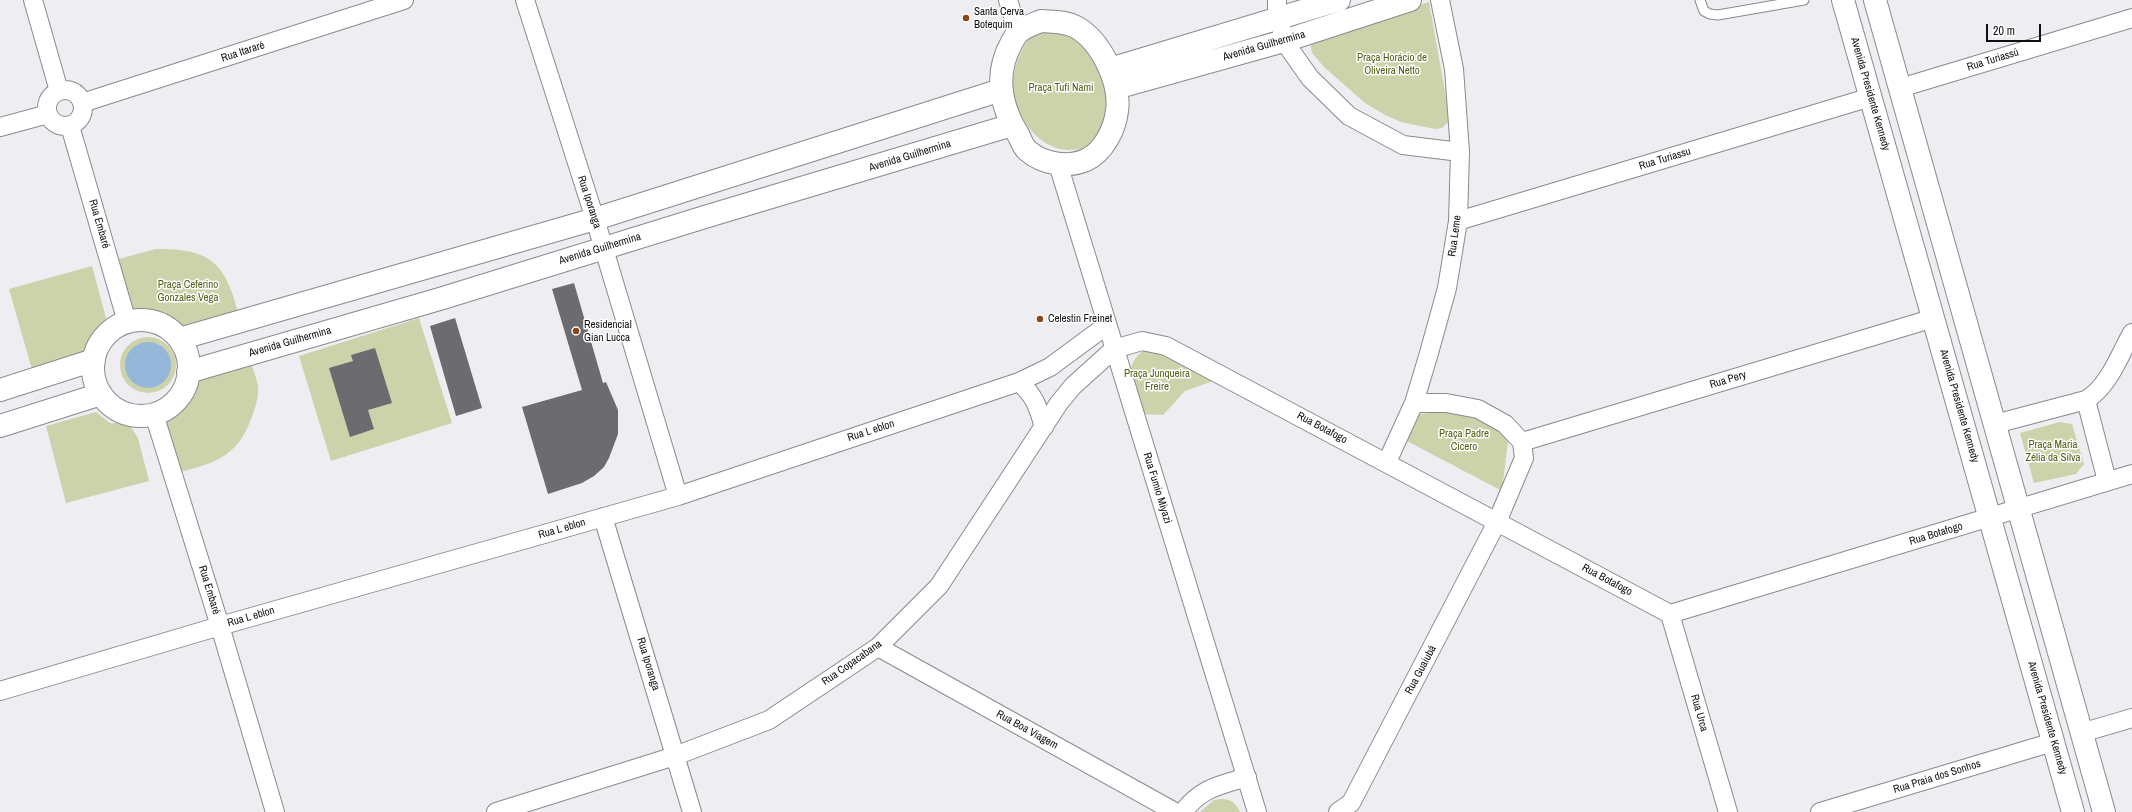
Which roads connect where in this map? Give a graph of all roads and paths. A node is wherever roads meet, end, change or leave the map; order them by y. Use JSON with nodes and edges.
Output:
{"nodes":[{"id":1,"x":34,"y":0,"type":"edge"},
{"id":2,"x":404,"y":0,"type":"edge"},
{"id":3,"x":525,"y":0,"type":"edge"},
{"id":4,"x":1008,"y":0,"type":"edge"},
{"id":5,"x":1339,"y":0,"type":"edge"},
{"id":6,"x":1410,"y":0,"type":"edge"},
{"id":7,"x":1440,"y":0,"type":"edge"},
{"id":8,"x":1700,"y":0,"type":"edge"},
{"id":9,"x":1804,"y":0,"type":"edge"},
{"id":10,"x":1844,"y":0,"type":"edge"},
{"id":11,"x":1875,"y":0,"type":"edge"},
{"id":12,"x":1278,"y":9,"type":"edge"},
{"id":13,"x":2132,"y":18,"type":"edge"},
{"id":14,"x":1018,"y":32,"type":"junction"},
{"id":15,"x":1284,"y":41,"type":"junction"},
{"id":16,"x":1113,"y":79,"type":"junction"},
{"id":17,"x":1900,"y":88,"type":"junction"},
{"id":18,"x":1001,"y":90,"type":"junction"},
{"id":19,"x":59,"y":91,"type":"junction"},
{"id":20,"x":1871,"y":97,"type":"junction"},
{"id":21,"x":82,"y":103,"type":"junction"},
{"id":22,"x":48,"y":114,"type":"junction"},
{"id":23,"x":70,"y":126,"type":"junction"},
{"id":24,"x":1012,"y":126,"type":"junction"},
{"id":25,"x":0,"y":127,"type":"edge"},
{"id":26,"x":1460,"y":152,"type":"junction"},
{"id":27,"x":1058,"y":164,"type":"junction"},
{"id":28,"x":595,"y":219,"type":"junction"},
{"id":29,"x":1458,"y":221,"type":"junction"},
{"id":30,"x":603,"y":248,"type":"junction"},
{"id":31,"x":1934,"y":318,"type":"junction"},
{"id":32,"x":127,"y":322,"type":"junction"},
{"id":33,"x":1107,"y":325,"type":"junction"},
{"id":34,"x":2132,"y":333,"type":"edge"},
{"id":35,"x":179,"y":339,"type":"junction"},
{"id":36,"x":1114,"y":349,"type":"junction"},
{"id":37,"x":94,"y":360,"type":"junction"},
{"id":38,"x":188,"y":372,"type":"junction"},
{"id":39,"x":1019,"y":382,"type":"junction"},
{"id":40,"x":0,"y":390,"type":"edge"},
{"id":41,"x":101,"y":394,"type":"junction"},
{"id":42,"x":2086,"y":400,"type":"junction"},
{"id":43,"x":1414,"y":403,"type":"junction"},
{"id":44,"x":154,"y":414,"type":"junction"},
{"id":45,"x":1995,"y":424,"type":"junction"},
{"id":46,"x":0,"y":426,"type":"edge"},
{"id":47,"x":1044,"y":427,"type":"junction"},
{"id":48,"x":1522,"y":442,"type":"junction"},
{"id":49,"x":1387,"y":462,"type":"junction"},
{"id":50,"x":2132,"y":474,"type":"edge"},
{"id":51,"x":2107,"y":481,"type":"junction"},
{"id":52,"x":678,"y":496,"type":"junction"},
{"id":53,"x":2018,"y":510,"type":"junction"},
{"id":54,"x":603,"y":517,"type":"junction"},
{"id":55,"x":1990,"y":518,"type":"junction"},
{"id":56,"x":1497,"y":522,"type":"junction"},
{"id":57,"x":1670,"y":614,"type":"junction"},
{"id":58,"x":220,"y":626,"type":"junction"},
{"id":59,"x":878,"y":647,"type":"junction"},
{"id":60,"x":0,"y":691,"type":"edge"},
{"id":61,"x":2132,"y":718,"type":"edge"},
{"id":62,"x":2081,"y":733,"type":"junction"},
{"id":63,"x":2053,"y":742,"type":"junction"},
{"id":64,"x":675,"y":756,"type":"junction"},
{"id":65,"x":1247,"y":777,"type":"junction"},
{"id":66,"x":275,"y":812,"type":"edge"},
{"id":67,"x":496,"y":812,"type":"edge"},
{"id":68,"x":692,"y":812,"type":"edge"},
{"id":69,"x":1175,"y":812,"type":"edge"},
{"id":70,"x":1183,"y":812,"type":"edge"},
{"id":71,"x":1257,"y":812,"type":"edge"},
{"id":72,"x":1338,"y":812,"type":"edge"},
{"id":73,"x":1728,"y":812,"type":"edge"},
{"id":74,"x":1820,"y":812,"type":"edge"},
{"id":75,"x":2073,"y":812,"type":"edge"},
{"id":76,"x":2104,"y":812,"type":"edge"}],
"edges":[{"from":1,"to":19,"type":"street"},
{"from":2,"to":21,"type":"street","name":"Rua Itararé"},
{"from":3,"to":28,"type":"street","name":"Rua Iporanga"},
{"from":4,"to":14,"type":"street"},
{"from":5,"to":12,"type":"street","name":"Avenida Guilhermina"},
{"from":6,"to":15,"type":"street","name":"Avenida Guilhermina"},
{"from":7,"to":26,"type":"street","name":"Rua Leme"},
{"from":8,"to":9,"type":"lane"},
{"from":10,"to":20,"type":"street","name":"Avenida Presidente Kennedy"},
{"from":11,"to":17,"type":"street"},
{"from":12,"to":15,"type":"street"},
{"from":12,"to":16,"type":"street","name":"Avenida Guilhermina"},
{"from":13,"to":17,"type":"street","name":"Rua Turiassú"},
{"from":14,"to":16,"type":"street"},
{"from":14,"to":18,"type":"street"},
{"from":15,"to":16,"type":"street","name":"Avenida Guilhermina"},
{"from":15,"to":26,"type":"street"},
{"from":16,"to":27,"type":"street"},
{"from":17,"to":45,"type":"street"},
{"from":18,"to":24,"type":"street"},
{"from":18,"to":28,"type":"street"},
{"from":19,"to":21,"type":"street"},
{"from":19,"to":22,"type":"street"},
{"from":20,"to":29,"type":"street","name":"Rua Turiassu"},
{"from":20,"to":31,"type":"street","name":"Avenida Presidente Kennedy"},
{"from":21,"to":23,"type":"street"},
{"from":22,"to":23,"type":"street"},
{"from":22,"to":25,"type":"street"},
{"from":23,"to":32,"type":"street","name":"Rua Embaré"},
{"from":24,"to":27,"type":"street"},
{"from":24,"to":30,"type":"street","name":"Avenida Guilhermina"},
{"from":26,"to":29,"type":"street","name":"Rua Leme"},
{"from":27,"to":33,"type":"street","name":"Rua Fumio Miyazi"},
{"from":28,"to":30,"type":"street","name":"Rua Iporanga"},
{"from":28,"to":35,"type":"street"},
{"from":29,"to":43,"type":"street","name":"Rua Leme"},
{"from":30,"to":38,"type":"street","name":"Avenida Guilhermina"},
{"from":30,"to":52,"type":"street","name":"Rua Iporanga"},
{"from":31,"to":48,"type":"street","name":"Rua Pery"},
{"from":31,"to":55,"type":"street","name":"Avenida Presidente Kennedy"},
{"from":32,"to":35,"type":"street"},
{"from":32,"to":37,"type":"street"},
{"from":33,"to":36,"type":"street","name":"Rua Fumio Miyazi"},
{"from":33,"to":39,"type":"street","name":"Rua L eblon"},
{"from":34,"to":42,"type":"street"},
{"from":35,"to":38,"type":"street"},
{"from":36,"to":47,"type":"street","name":"Rua Copacabana"},
{"from":36,"to":49,"type":"street","name":"Rua Botafogo"},
{"from":36,"to":65,"type":"street","name":"Rua Fumio Miyazi"},
{"from":37,"to":40,"type":"street"},
{"from":37,"to":41,"type":"street"},
{"from":38,"to":44,"type":"street"},
{"from":39,"to":47,"type":"street"},
{"from":39,"to":52,"type":"street","name":"Rua L eblon"},
{"from":41,"to":44,"type":"street"},
{"from":41,"to":46,"type":"street"},
{"from":42,"to":45,"type":"street"},
{"from":42,"to":51,"type":"street"},
{"from":43,"to":48,"type":"street"},
{"from":43,"to":49,"type":"street","name":"Rua Leme"},
{"from":44,"to":58,"type":"street","name":"Rua Embaré"},
{"from":45,"to":53,"type":"street"},
{"from":47,"to":59,"type":"street","name":"Rua Copacabana"},
{"from":48,"to":56,"type":"street"},
{"from":49,"to":56,"type":"street","name":"Rua Botafogo"},
{"from":50,"to":51,"type":"street","name":"Rua Botafogo"},
{"from":51,"to":53,"type":"street","name":"Rua Botafogo"},
{"from":52,"to":54,"type":"street","name":"Rua L eblon"},
{"from":53,"to":55,"type":"street","name":"Rua Botafogo"},
{"from":53,"to":62,"type":"street"},
{"from":54,"to":58,"type":"street","name":"Rua L eblon"},
{"from":54,"to":64,"type":"street","name":"Rua Iporanga"},
{"from":55,"to":57,"type":"street","name":"Rua Botafogo"},
{"from":55,"to":63,"type":"street","name":"Avenida Presidente Kennedy"},
{"from":56,"to":57,"type":"street","name":"Rua Botafogo"},
{"from":56,"to":72,"type":"street","name":"Rua Guaiubá"},
{"from":57,"to":73,"type":"street","name":"Rua Urca"},
{"from":58,"to":60,"type":"street","name":"Rua L eblon"},
{"from":58,"to":66,"type":"street","name":"Rua Embaré"},
{"from":59,"to":64,"type":"street","name":"Rua Copacabana"},
{"from":59,"to":69,"type":"street","name":"Rua Boa Viagem"},
{"from":61,"to":62,"type":"street"},
{"from":62,"to":76,"type":"street"},
{"from":63,"to":74,"type":"street","name":"Rua Praia dos Sonhos"},
{"from":63,"to":75,"type":"street","name":"Avenida Presidente Kennedy"},
{"from":64,"to":67,"type":"street","name":"Rua Copacabana"},
{"from":64,"to":68,"type":"street","name":"Rua Iporanga"},
{"from":65,"to":70,"type":"street"},
{"from":65,"to":71,"type":"street","name":"Rua Fumio Miyazi"}]}
